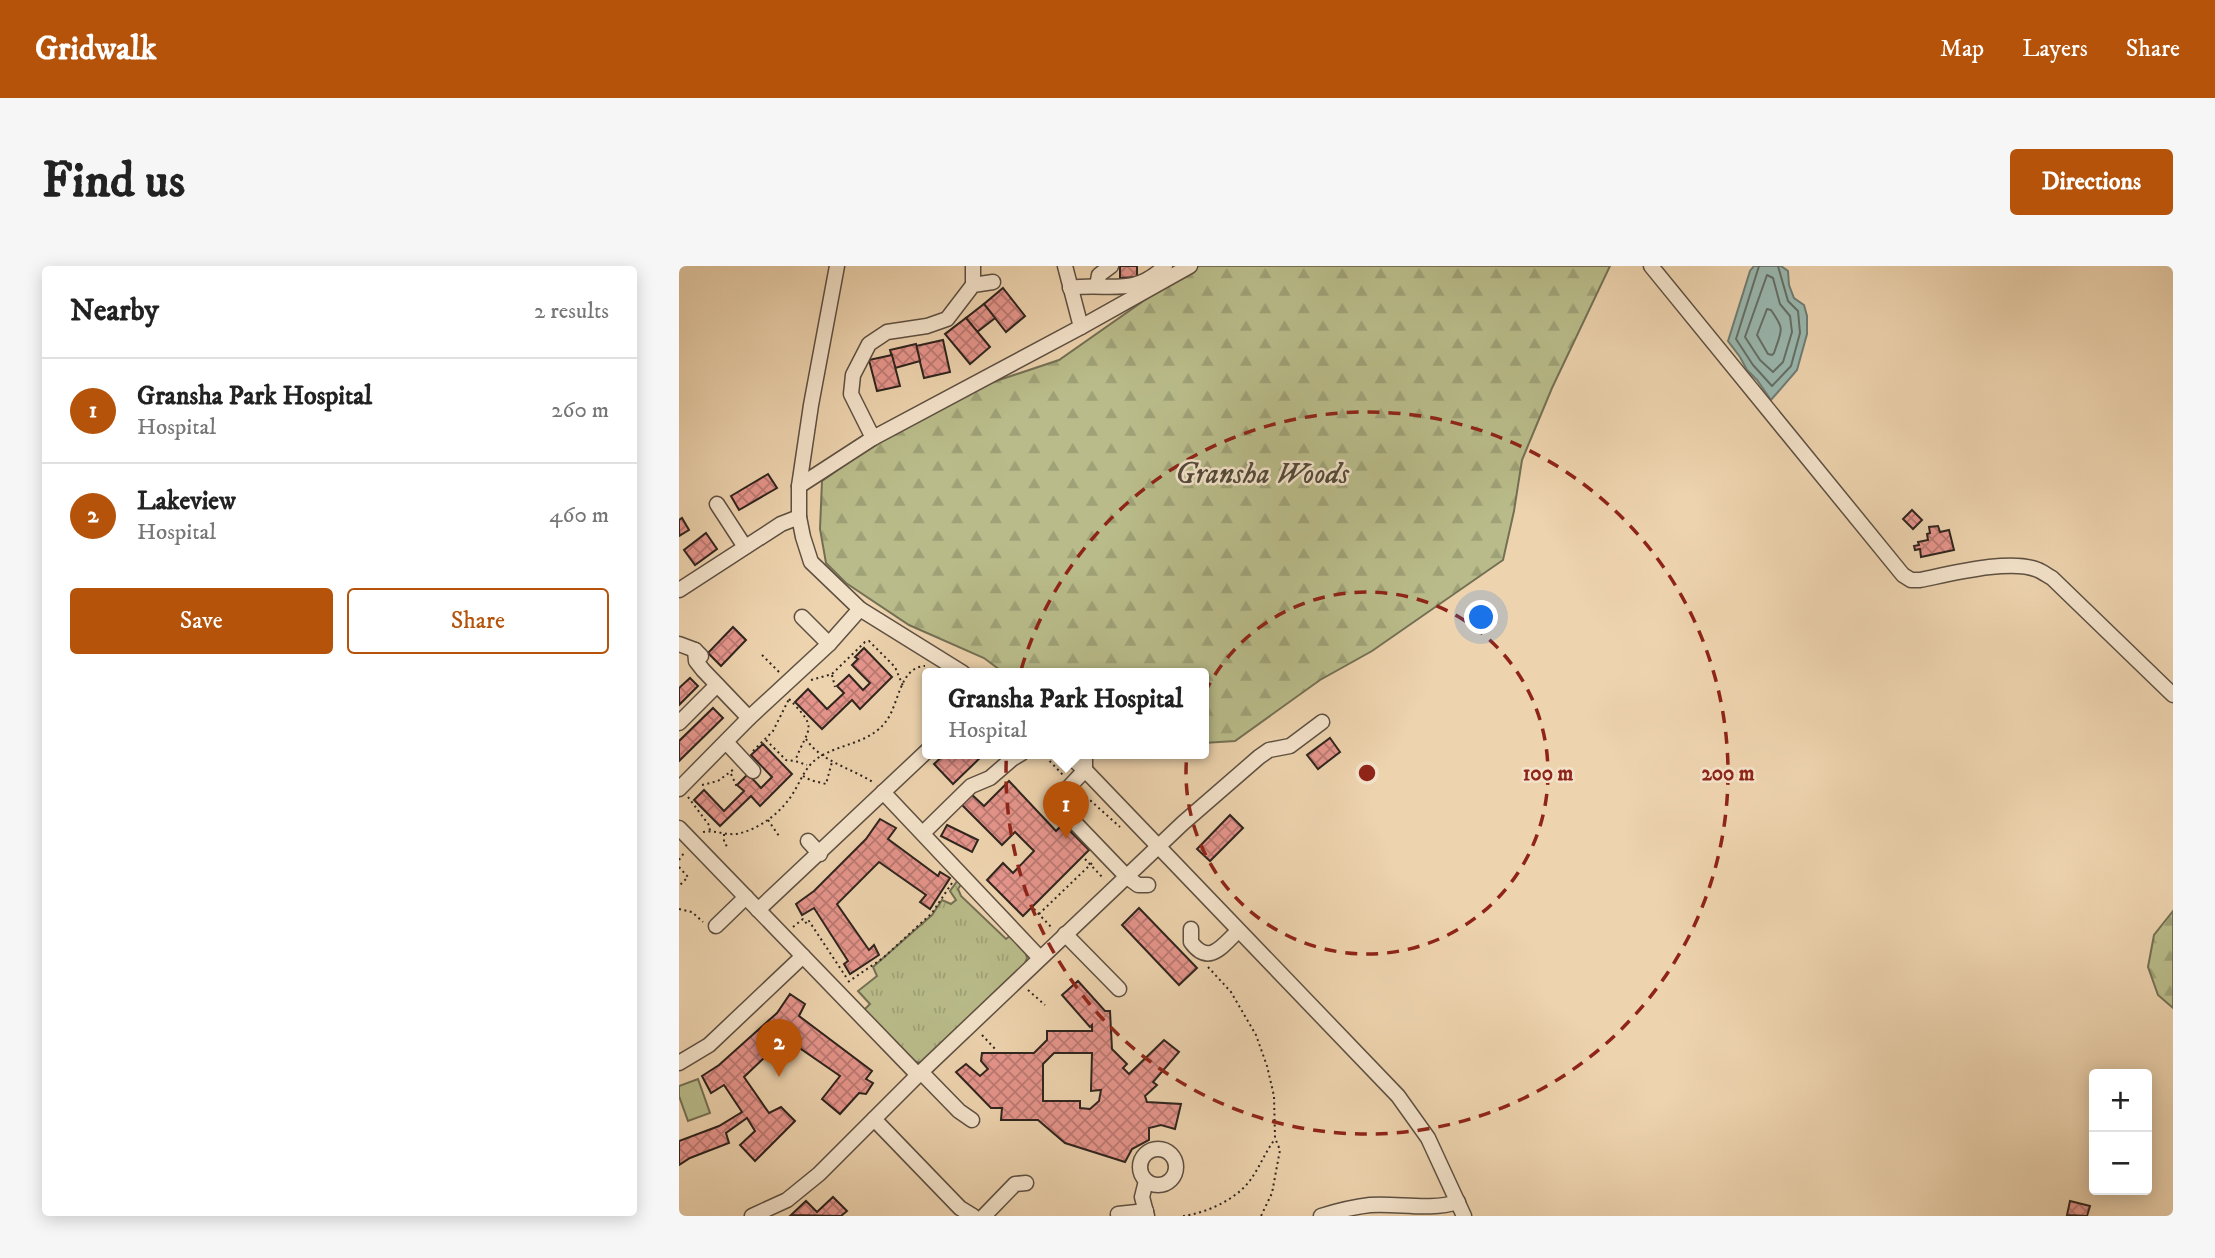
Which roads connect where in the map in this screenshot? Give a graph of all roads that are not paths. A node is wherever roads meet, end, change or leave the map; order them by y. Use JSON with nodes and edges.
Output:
{"nodes":[{"id":1,"x":837,"y":266,"type":"edge"},
{"id":2,"x":973,"y":266,"type":"edge"},
{"id":3,"x":1065,"y":266,"type":"edge"},
{"id":4,"x":1111,"y":266,"type":"edge"},
{"id":5,"x":1165,"y":266,"type":"edge"},
{"id":6,"x":1190,"y":266,"type":"edge"},
{"id":7,"x":1651,"y":266,"type":"edge"},
{"id":8,"x":993,"y":282,"type":"dead end"},
{"id":9,"x":973,"y":285,"type":"junction"},
{"id":10,"x":1097,"y":286,"type":"junction"},
{"id":11,"x":1070,"y":288,"type":"junction"},
{"id":12,"x":1081,"y":327,"type":"junction"},
{"id":13,"x":873,"y":438,"type":"junction"},
{"id":14,"x":799,"y":486,"type":"junction"},
{"id":15,"x":717,"y":505,"type":"dead end"},
{"id":16,"x":799,"y":517,"type":"junction"},
{"id":17,"x":745,"y":547,"type":"junction"},
{"id":18,"x":679,"y":590,"type":"edge"},
{"id":19,"x":860,"y":609,"type":"junction"},
{"id":20,"x":802,"y":618,"type":"dead end"},
{"id":21,"x":679,"y":643,"type":"edge"},
{"id":22,"x":829,"y":644,"type":"junction"},
{"id":23,"x":955,"y":668,"type":"edge"},
{"id":24,"x":714,"y":680,"type":"junction"},
{"id":25,"x":2173,"y":695,"type":"edge"},
{"id":26,"x":749,"y":718,"type":"junction"},
{"id":27,"x":1322,"y":722,"type":"dead end"},
{"id":28,"x":679,"y":723,"type":"edge"},
{"id":29,"x":726,"y":742,"type":"junction"},
{"id":30,"x":922,"y":756,"type":"edge"},
{"id":31,"x":1014,"y":759,"type":"edge"},
{"id":32,"x":1073,"y":759,"type":"edge"},
{"id":33,"x":1085,"y":759,"type":"edge"},
{"id":34,"x":748,"y":765,"type":"road end"},
{"id":35,"x":1085,"y":770,"type":"junction"},
{"id":36,"x":684,"y":791,"type":"edge"},
{"id":37,"x":883,"y":792,"type":"junction"},
{"id":38,"x":679,"y":828,"type":"edge"},
{"id":39,"x":923,"y":833,"type":"junction"},
{"id":40,"x":808,"y":841,"type":"dead end"},
{"id":41,"x":1158,"y":847,"type":"junction"},
{"id":42,"x":820,"y":854,"type":"junction"},
{"id":43,"x":1127,"y":877,"type":"junction"},
{"id":44,"x":1148,"y":885,"type":"dead end"},
{"id":45,"x":745,"y":897,"type":"junction"},
{"id":46,"x":758,"y":909,"type":"junction"},
{"id":47,"x":709,"y":924,"type":"road end"},
{"id":48,"x":1191,"y":929,"type":"dead end"},
{"id":49,"x":1238,"y":931,"type":"junction"},
{"id":50,"x":1063,"y":936,"type":"junction"},
{"id":51,"x":803,"y":956,"type":"junction"},
{"id":52,"x":1041,"y":958,"type":"junction"},
{"id":53,"x":1119,"y":989,"type":"dead end"},
{"id":54,"x":679,"y":1063,"type":"edge"},
{"id":55,"x":920,"y":1074,"type":"junction"},
{"id":56,"x":874,"y":1119,"type":"junction"},
{"id":57,"x":972,"y":1120,"type":"dead end"},
{"id":58,"x":1146,"y":1181,"type":"dead end"},
{"id":59,"x":1026,"y":1183,"type":"dead end"},
{"id":60,"x":1458,"y":1202,"type":"junction"},
{"id":61,"x":1118,"y":1214,"type":"dead end"},
{"id":62,"x":1146,"y":1214,"type":"edge"},
{"id":63,"x":752,"y":1216,"type":"edge"},
{"id":64,"x":973,"y":1216,"type":"edge"},
{"id":65,"x":983,"y":1216,"type":"edge"},
{"id":66,"x":1321,"y":1216,"type":"edge"},
{"id":67,"x":1464,"y":1216,"type":"edge"}],
"edges":[{"from":1,"to":14,"type":"street"},
{"from":2,"to":9,"type":"street"},
{"from":3,"to":11,"type":"street"},
{"from":4,"to":10,"type":"street"},
{"from":5,"to":10,"type":"street"},
{"from":6,"to":12,"type":"street"},
{"from":7,"to":25,"type":"street"},
{"from":8,"to":9,"type":"street"},
{"from":9,"to":13,"type":"street"},
{"from":10,"to":11,"type":"street"},
{"from":11,"to":12,"type":"street"},
{"from":12,"to":13,"type":"street"},
{"from":13,"to":14,"type":"street"},
{"from":14,"to":16,"type":"street"},
{"from":15,"to":17,"type":"street"},
{"from":16,"to":17,"type":"street"},
{"from":16,"to":19,"type":"street"},
{"from":17,"to":18,"type":"street"},
{"from":19,"to":22,"type":"street"},
{"from":19,"to":23,"type":"street"},
{"from":20,"to":22,"type":"street"},
{"from":21,"to":24,"type":"street"},
{"from":22,"to":26,"type":"street"},
{"from":24,"to":26,"type":"street"},
{"from":24,"to":28,"type":"street"},
{"from":26,"to":29,"type":"street"},
{"from":27,"to":41,"type":"street"},
{"from":29,"to":34,"type":"street"},
{"from":29,"to":36,"type":"street"},
{"from":30,"to":37,"type":"street"},
{"from":31,"to":39,"type":"street"},
{"from":32,"to":35,"type":"street"},
{"from":33,"to":35,"type":"street"},
{"from":35,"to":41,"type":"street"},
{"from":35,"to":43,"type":"street"},
{"from":37,"to":39,"type":"street"},
{"from":37,"to":42,"type":"street"},
{"from":38,"to":45,"type":"street"},
{"from":39,"to":52,"type":"street"},
{"from":40,"to":42,"type":"street"},
{"from":41,"to":43,"type":"street"},
{"from":41,"to":49,"type":"street"},
{"from":42,"to":46,"type":"street"},
{"from":43,"to":44,"type":"street"},
{"from":43,"to":50,"type":"street"},
{"from":45,"to":46,"type":"street"},
{"from":45,"to":47,"type":"street"},
{"from":46,"to":51,"type":"street"},
{"from":48,"to":49,"type":"street"},
{"from":49,"to":60,"type":"street"},
{"from":50,"to":52,"type":"street"},
{"from":50,"to":53,"type":"street"},
{"from":51,"to":54,"type":"street"},
{"from":51,"to":55,"type":"street"},
{"from":52,"to":55,"type":"street"},
{"from":55,"to":56,"type":"street"},
{"from":55,"to":57,"type":"street"},
{"from":56,"to":63,"type":"street"},
{"from":56,"to":64,"type":"street"},
{"from":58,"to":62,"type":"street"},
{"from":59,"to":65,"type":"street"},
{"from":60,"to":66,"type":"street"},
{"from":60,"to":67,"type":"street"},
{"from":61,"to":62,"type":"street"}]}
